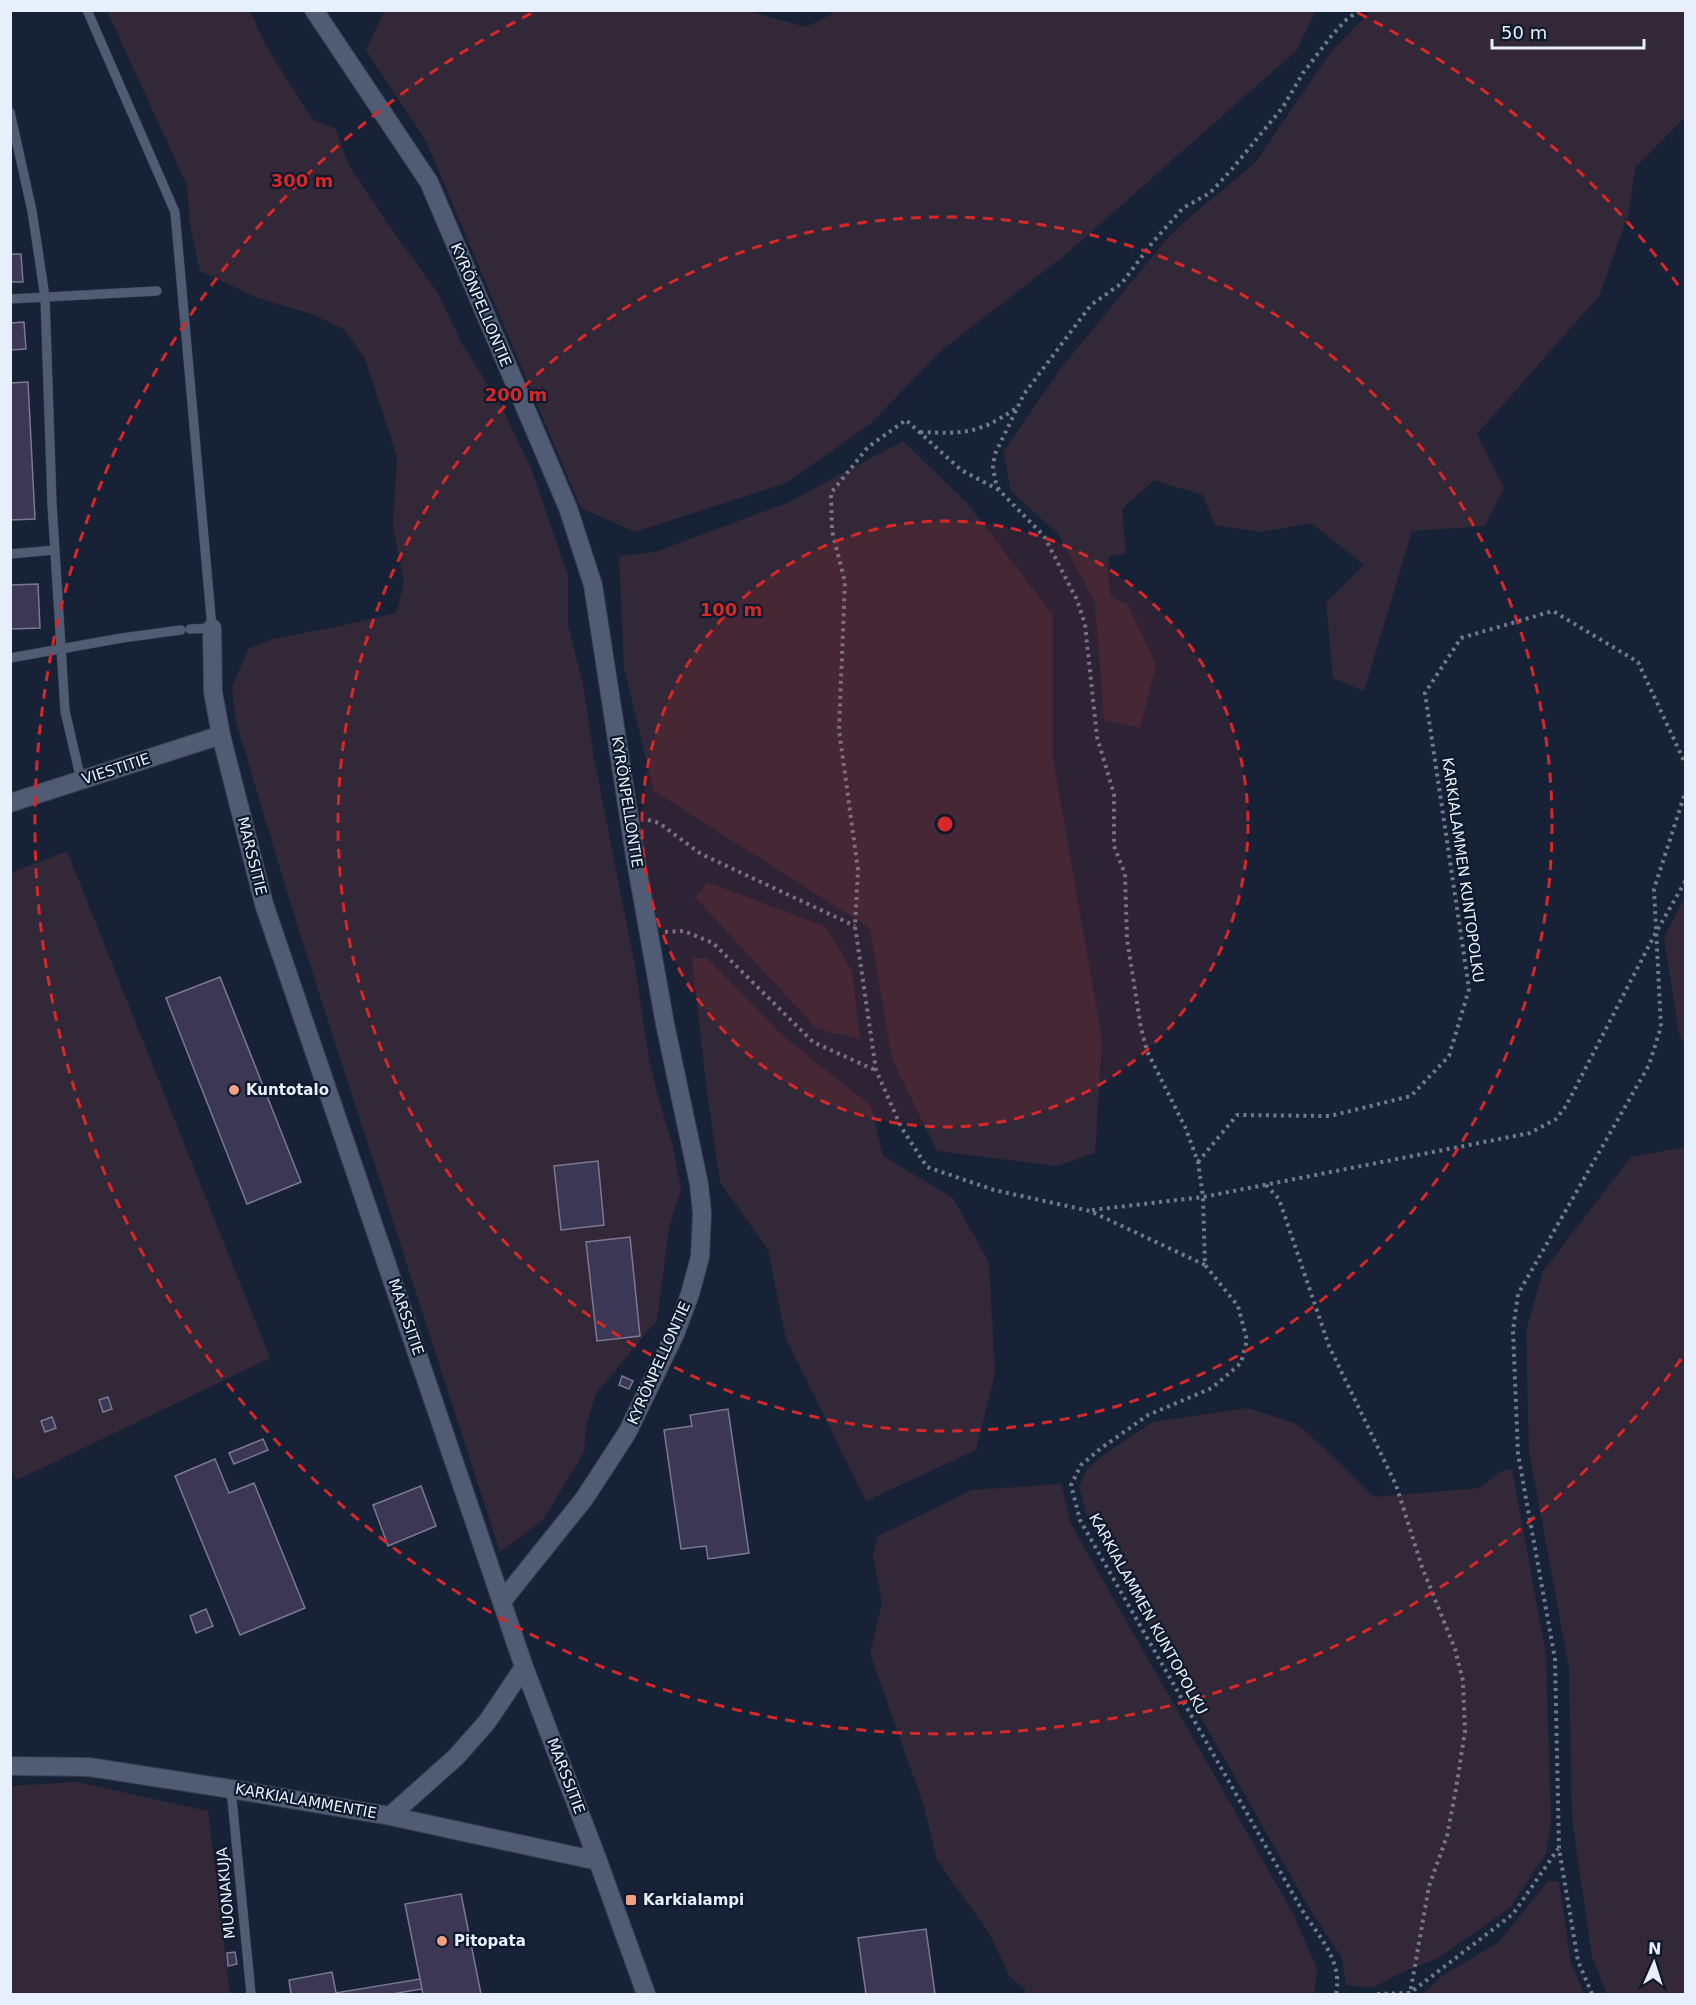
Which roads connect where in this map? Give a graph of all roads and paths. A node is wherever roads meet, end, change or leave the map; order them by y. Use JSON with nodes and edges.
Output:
{"nodes":[{"id":1,"x":87,"y":10,"type":"edge"},
{"id":2,"x":314,"y":10,"type":"edge"},
{"id":3,"x":1360,"y":10,"type":"edge"},
{"id":4,"x":10,"y":112,"type":"edge"},
{"id":5,"x":157,"y":291,"type":"dead end"},
{"id":6,"x":45,"y":297,"type":"junction"},
{"id":7,"x":10,"y":299,"type":"edge"},
{"id":8,"x":1017,"y":408,"type":"junction"},
{"id":9,"x":920,"y":432,"type":"junction"},
{"id":10,"x":999,"y":490,"type":"junction"},
{"id":11,"x":55,"y":550,"type":"junction"},
{"id":12,"x":10,"y":554,"type":"edge"},
{"id":13,"x":212,"y":628,"type":"junction"},
{"id":14,"x":61,"y":651,"type":"junction"},
{"id":15,"x":10,"y":658,"type":"edge"},
{"id":16,"x":220,"y":735,"type":"junction"},
{"id":17,"x":1686,"y":765,"type":"edge"},
{"id":18,"x":81,"y":780,"type":"junction"},
{"id":19,"x":1686,"y":790,"type":"edge"},
{"id":20,"x":10,"y":803,"type":"edge"},
{"id":21,"x":628,"y":813,"type":"junction"},
{"id":22,"x":1686,"y":880,"type":"edge"},
{"id":23,"x":855,"y":926,"type":"junction"},
{"id":24,"x":649,"y":933,"type":"junction"},
{"id":25,"x":1655,"y":934,"type":"junction"},
{"id":26,"x":876,"y":1070,"type":"junction"},
{"id":27,"x":1198,"y":1162,"type":"junction"},
{"id":28,"x":1266,"y":1185,"type":"junction"},
{"id":29,"x":1203,"y":1197,"type":"junction"},
{"id":30,"x":1090,"y":1211,"type":"junction"},
{"id":31,"x":1205,"y":1265,"type":"junction"},
{"id":32,"x":503,"y":1600,"type":"junction"},
{"id":33,"x":524,"y":1667,"type":"junction"},
{"id":34,"x":10,"y":1766,"type":"edge"},
{"id":35,"x":231,"y":1789,"type":"junction"},
{"id":36,"x":390,"y":1816,"type":"junction"},
{"id":37,"x":1558,"y":1849,"type":"junction"},
{"id":38,"x":598,"y":1861,"type":"junction"},
{"id":39,"x":1410,"y":1994,"type":"edge"},
{"id":40,"x":251,"y":1995,"type":"edge"},
{"id":41,"x":646,"y":1995,"type":"edge"},
{"id":42,"x":1336,"y":1995,"type":"edge"},
{"id":43,"x":1377,"y":1995,"type":"edge"},
{"id":44,"x":1592,"y":1995,"type":"edge"}],
"edges":[{"from":1,"to":13,"type":"lane"},
{"from":2,"to":21,"type":"street","name":"KYRÖNPELLONTIE"},
{"from":3,"to":8,"type":"path"},
{"from":4,"to":6,"type":"lane"},
{"from":5,"to":6,"type":"lane"},
{"from":6,"to":7,"type":"lane"},
{"from":6,"to":11,"type":"lane"},
{"from":8,"to":9,"type":"path"},
{"from":8,"to":10,"type":"path"},
{"from":9,"to":10,"type":"path"},
{"from":9,"to":23,"type":"path"},
{"from":10,"to":27,"type":"path"},
{"from":11,"to":12,"type":"lane"},
{"from":11,"to":14,"type":"lane"},
{"from":13,"to":14,"type":"lane"},
{"from":13,"to":16,"type":"street","name":"MARSSITIE"},
{"from":14,"to":15,"type":"lane"},
{"from":14,"to":18,"type":"lane"},
{"from":16,"to":18,"type":"street","name":"VIESTITIE"},
{"from":16,"to":32,"type":"street","name":"MARSSITIE"},
{"from":17,"to":27,"type":"path","name":"KARKIALAMMEN KUNTOPOLKU"},
{"from":18,"to":20,"type":"street","name":"VIESTITIE"},
{"from":19,"to":25,"type":"path"},
{"from":21,"to":23,"type":"path"},
{"from":21,"to":24,"type":"street","name":"KYRÖNPELLONTIE"},
{"from":22,"to":25,"type":"path"},
{"from":23,"to":26,"type":"path"},
{"from":24,"to":26,"type":"path"},
{"from":24,"to":32,"type":"street","name":"KYRÖNPELLONTIE"},
{"from":25,"to":28,"type":"path"},
{"from":25,"to":37,"type":"path"},
{"from":26,"to":30,"type":"path"},
{"from":27,"to":29,"type":"path"},
{"from":28,"to":29,"type":"path"},
{"from":28,"to":39,"type":"path"},
{"from":29,"to":30,"type":"path"},
{"from":29,"to":31,"type":"path"},
{"from":30,"to":31,"type":"path"},
{"from":31,"to":42,"type":"path","name":"KARKIALAMMEN KUNTOPOLKU"},
{"from":32,"to":33,"type":"street","name":"MARSSITIE"},
{"from":33,"to":36,"type":"street"},
{"from":33,"to":38,"type":"street","name":"MARSSITIE"},
{"from":34,"to":35,"type":"street","name":"KARKIALAMMENTIE"},
{"from":35,"to":36,"type":"street","name":"KARKIALAMMENTIE"},
{"from":35,"to":40,"type":"lane","name":"MUONAKUJA"},
{"from":36,"to":38,"type":"street","name":"KARKIALAMMENTIE"},
{"from":37,"to":39,"type":"path"},
{"from":37,"to":44,"type":"path"},
{"from":38,"to":41,"type":"street","name":"MARSSITIE"},
{"from":39,"to":43,"type":"path"}]}
